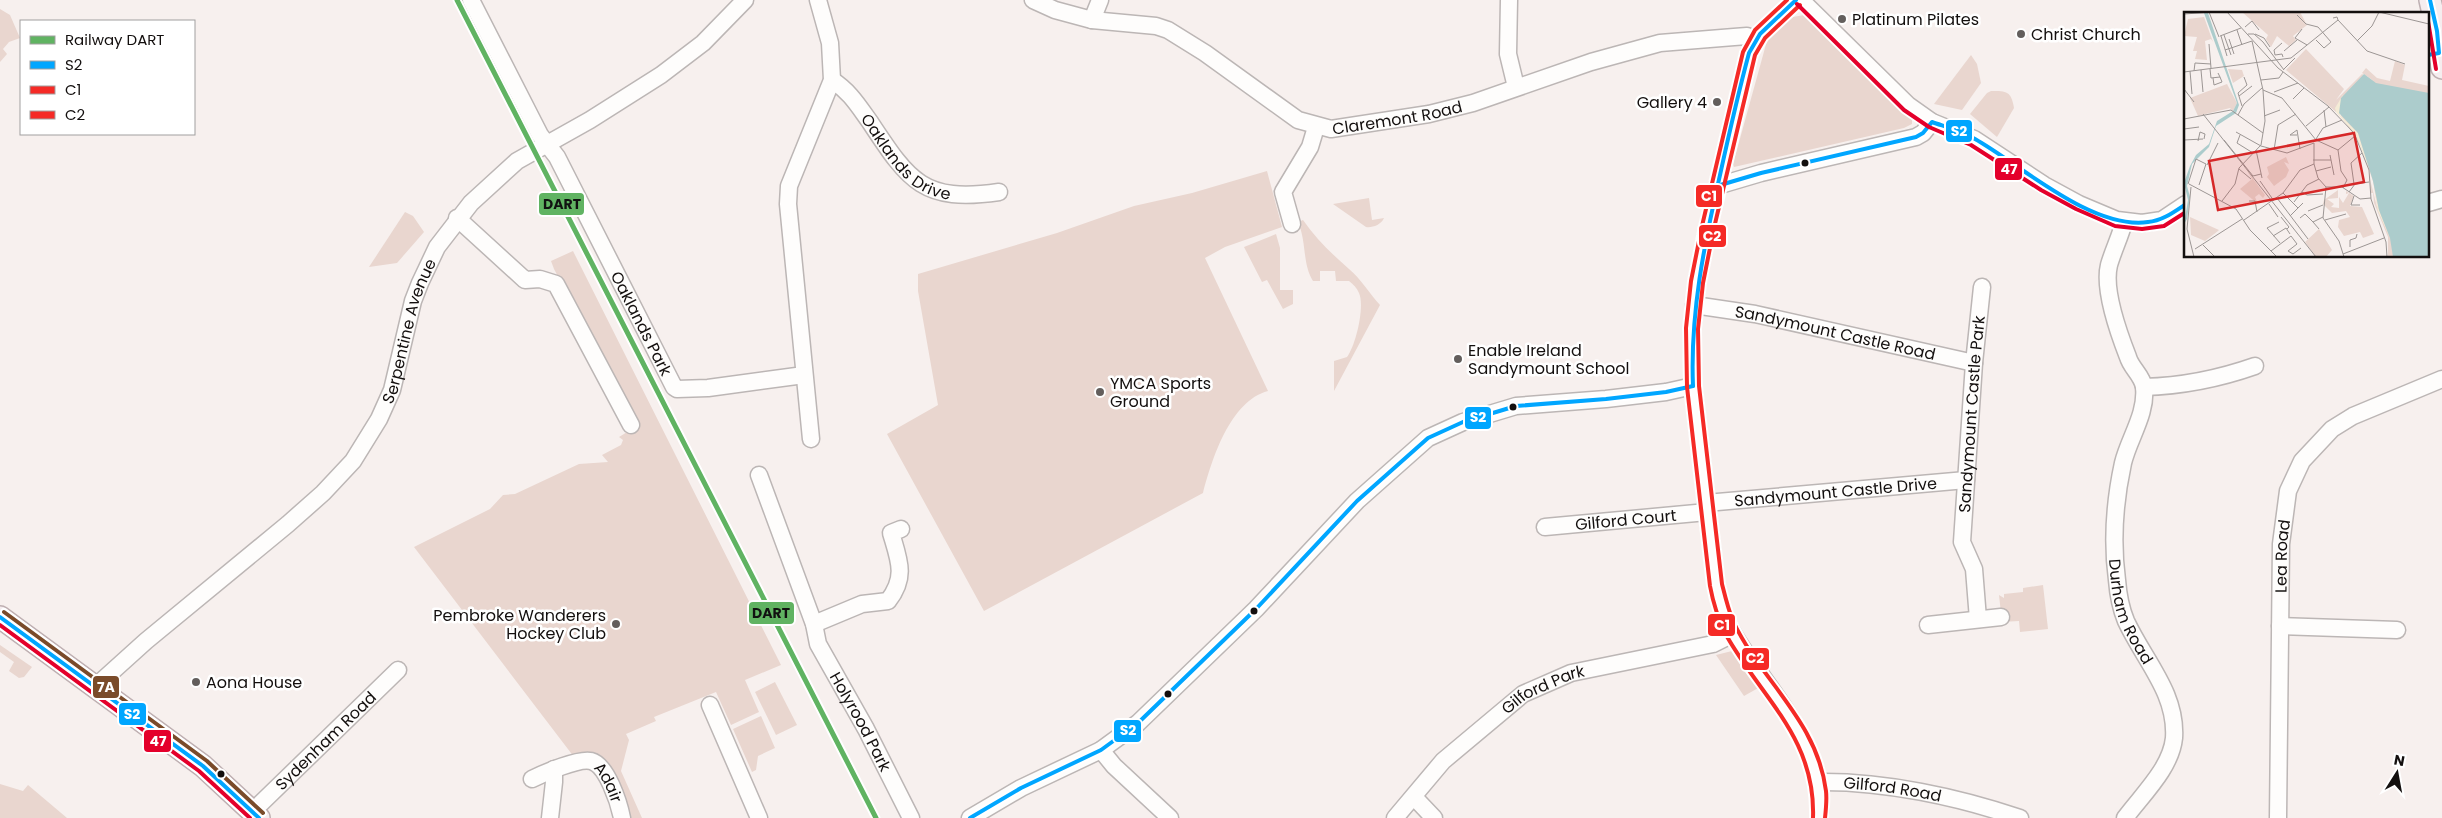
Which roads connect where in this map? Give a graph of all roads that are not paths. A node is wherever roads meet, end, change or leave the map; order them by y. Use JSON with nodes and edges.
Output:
{"nodes":[{"id":1,"x":471,"y":0,"type":"edge"},
{"id":2,"x":818,"y":0,"type":"edge"},
{"id":3,"x":1033,"y":0,"type":"edge"},
{"id":4,"x":1100,"y":0,"type":"edge"},
{"id":5,"x":1509,"y":0,"type":"edge"},
{"id":6,"x":1796,"y":0,"type":"edge"},
{"id":7,"x":1802,"y":0,"type":"edge"},
{"id":8,"x":2430,"y":0,"type":"edge"},
{"id":9,"x":741,"y":1,"type":"edge"},
{"id":10,"x":1092,"y":20,"type":"junction"},
{"id":11,"x":1755,"y":40,"type":"junction"},
{"id":12,"x":2437,"y":59,"type":"edge"},
{"id":13,"x":832,"y":80,"type":"junction"},
{"id":14,"x":1516,"y":87,"type":"junction"},
{"id":15,"x":1932,"y":122,"type":"junction"},
{"id":16,"x":1316,"y":126,"type":"junction"},
{"id":17,"x":548,"y":145,"type":"junction"},
{"id":18,"x":1717,"y":186,"type":"junction"},
{"id":19,"x":999,"y":192,"type":"dead end"},
{"id":20,"x":2184,"y":205,"type":"edge"},
{"id":21,"x":458,"y":218,"type":"junction"},
{"id":22,"x":2124,"y":222,"type":"junction"},
{"id":23,"x":1292,"y":224,"type":"dead end"},
{"id":24,"x":1982,"y":287,"type":"dead end"},
{"id":25,"x":1694,"y":306,"type":"junction"},
{"id":26,"x":1974,"y":363,"type":"junction"},
{"id":27,"x":2255,"y":366,"type":"dead end"},
{"id":28,"x":804,"y":375,"type":"junction"},
{"id":29,"x":2442,"y":379,"type":"edge"},
{"id":30,"x":1692,"y":386,"type":"junction"},
{"id":31,"x":2144,"y":387,"type":"junction"},
{"id":32,"x":631,"y":425,"type":"dead end"},
{"id":33,"x":812,"y":439,"type":"dead end"},
{"id":34,"x":759,"y":474,"type":"dead end"},
{"id":35,"x":1966,"y":480,"type":"junction"},
{"id":36,"x":1707,"y":507,"type":"junction"},
{"id":37,"x":1545,"y":527,"type":"dead end"},
{"id":38,"x":901,"y":529,"type":"dead end"},
{"id":39,"x":0,"y":617,"type":"edge"},
{"id":40,"x":2001,"y":617,"type":"dead end"},
{"id":41,"x":1978,"y":619,"type":"junction"},
{"id":42,"x":814,"y":624,"type":"junction"},
{"id":43,"x":1928,"y":625,"type":"dead end"},
{"id":44,"x":2280,"y":626,"type":"junction"},
{"id":45,"x":2397,"y":630,"type":"dead end"},
{"id":46,"x":1733,"y":634,"type":"junction"},
{"id":47,"x":398,"y":670,"type":"dead end"},
{"id":48,"x":95,"y":687,"type":"junction"},
{"id":49,"x":710,"y":705,"type":"dead end"},
{"id":50,"x":1101,"y":750,"type":"junction"},
{"id":51,"x":554,"y":769,"type":"junction"},
{"id":52,"x":532,"y":779,"type":"dead end"},
{"id":53,"x":1818,"y":782,"type":"junction"},
{"id":54,"x":1414,"y":797,"type":"junction"},
{"id":55,"x":256,"y":815,"type":"edge"},
{"id":56,"x":977,"y":816,"type":"edge"},
{"id":57,"x":550,"y":818,"type":"edge"},
{"id":58,"x":622,"y":818,"type":"edge"},
{"id":59,"x":758,"y":818,"type":"edge"},
{"id":60,"x":911,"y":818,"type":"edge"},
{"id":61,"x":1170,"y":818,"type":"edge"},
{"id":62,"x":1395,"y":818,"type":"edge"},
{"id":63,"x":1434,"y":818,"type":"edge"},
{"id":64,"x":1819,"y":818,"type":"edge"},
{"id":65,"x":2020,"y":818,"type":"edge"},
{"id":66,"x":2125,"y":818,"type":"edge"},
{"id":67,"x":2278,"y":818,"type":"edge"}],
"edges":[{"from":1,"to":17,"type":"street"},
{"from":2,"to":13,"type":"street"},
{"from":3,"to":10,"type":"street","name":"Claremont Road"},
{"from":4,"to":10,"type":"street"},
{"from":5,"to":14,"type":"street"},
{"from":6,"to":11,"type":"street"},
{"from":7,"to":15,"type":"street"},
{"from":8,"to":12,"type":"main road"},
{"from":9,"to":17,"type":"street","name":"Serpentine Avenue"},
{"from":10,"to":16,"type":"street","name":"Claremont Road"},
{"from":11,"to":14,"type":"street","name":"Claremont Road"},
{"from":11,"to":18,"type":"street"},
{"from":13,"to":19,"type":"street","name":"Oaklands Drive"},
{"from":13,"to":28,"type":"street"},
{"from":14,"to":16,"type":"street","name":"Claremont Road"},
{"from":15,"to":18,"type":"street"},
{"from":15,"to":22,"type":"street"},
{"from":16,"to":23,"type":"street"},
{"from":17,"to":21,"type":"street","name":"Serpentine Avenue"},
{"from":17,"to":28,"type":"street","name":"Oaklands Park"},
{"from":18,"to":25,"type":"street"},
{"from":20,"to":22,"type":"street"},
{"from":21,"to":32,"type":"street"},
{"from":21,"to":48,"type":"street","name":"Serpentine Avenue"},
{"from":22,"to":31,"type":"street"},
{"from":24,"to":26,"type":"street","name":"Sandymount Castle Park"},
{"from":25,"to":26,"type":"street","name":"Sandymount Castle Road"},
{"from":25,"to":30,"type":"street"},
{"from":26,"to":35,"type":"street","name":"Sandymount Castle Park"},
{"from":27,"to":31,"type":"street"},
{"from":28,"to":33,"type":"street"},
{"from":29,"to":44,"type":"street","name":"Lea Road"},
{"from":30,"to":36,"type":"street"},
{"from":30,"to":50,"type":"street"},
{"from":31,"to":66,"type":"street","name":"Durham Road"},
{"from":34,"to":42,"type":"street","name":"Holyrood Park"},
{"from":35,"to":36,"type":"street","name":"Sandymount Castle Drive"},
{"from":35,"to":41,"type":"street","name":"Sandymount Castle Park"},
{"from":36,"to":37,"type":"street","name":"Gilford Court"},
{"from":36,"to":46,"type":"street"},
{"from":38,"to":42,"type":"street"},
{"from":39,"to":48,"type":"main road"},
{"from":40,"to":41,"type":"street"},
{"from":41,"to":43,"type":"street"},
{"from":42,"to":60,"type":"street","name":"Holyrood Park"},
{"from":44,"to":45,"type":"street"},
{"from":44,"to":67,"type":"street","name":"Lea Road"},
{"from":46,"to":53,"type":"street"},
{"from":46,"to":54,"type":"street","name":"Gilford Park"},
{"from":47,"to":55,"type":"street","name":"Sydenham Road"},
{"from":48,"to":55,"type":"main road"},
{"from":49,"to":59,"type":"street"},
{"from":50,"to":56,"type":"street"},
{"from":50,"to":61,"type":"street"},
{"from":51,"to":52,"type":"street","name":"Adair"},
{"from":51,"to":57,"type":"street"},
{"from":51,"to":58,"type":"street","name":"Adair"},
{"from":53,"to":64,"type":"street"},
{"from":53,"to":65,"type":"street","name":"Gilford Road"},
{"from":54,"to":62,"type":"street","name":"Gilford Park"},
{"from":54,"to":63,"type":"street"}]}
